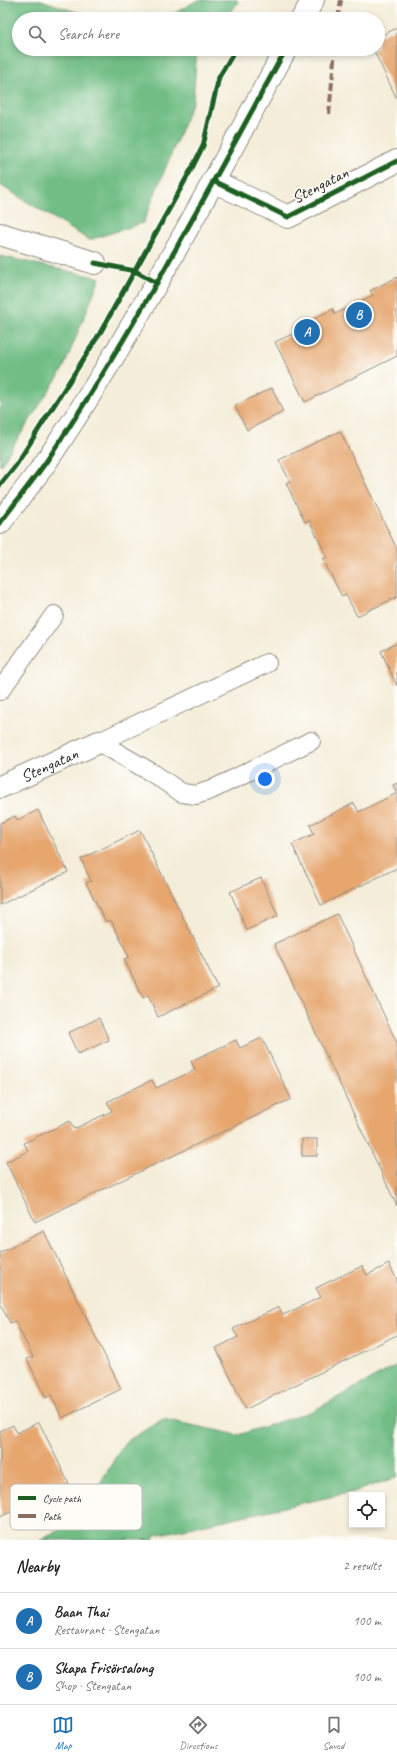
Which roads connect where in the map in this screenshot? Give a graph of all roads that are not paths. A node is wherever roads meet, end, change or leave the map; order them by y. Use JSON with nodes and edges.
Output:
{"nodes":[{"id":1,"x":313,"y":0,"type":"edge"},
{"id":2,"x":306,"y":12,"type":"edge"},
{"id":3,"x":282,"y":56,"type":"edge"},
{"id":4,"x":397,"y":161,"type":"edge"},
{"id":5,"x":213,"y":181,"type":"junction"},
{"id":6,"x":0,"y":234,"type":"edge"},
{"id":7,"x":95,"y":263,"type":"dead end"},
{"id":8,"x":0,"y":523,"type":"edge"},
{"id":9,"x":54,"y":615,"type":"dead end"},
{"id":10,"x":267,"y":664,"type":"dead end"},
{"id":11,"x":0,"y":691,"type":"edge"},
{"id":12,"x":311,"y":741,"type":"dead end"},
{"id":13,"x":99,"y":742,"type":"junction"},
{"id":14,"x":0,"y":787,"type":"edge"}],
"edges":[{"from":1,"to":2,"type":"street"},
{"from":3,"to":5,"type":"street"},
{"from":4,"to":5,"type":"street","name":"Stengatan"},
{"from":5,"to":8,"type":"street"},
{"from":6,"to":7,"type":"street"},
{"from":9,"to":11,"type":"lane"},
{"from":10,"to":13,"type":"lane"},
{"from":12,"to":13,"type":"lane"},
{"from":13,"to":14,"type":"street","name":"Stengatan"}]}
